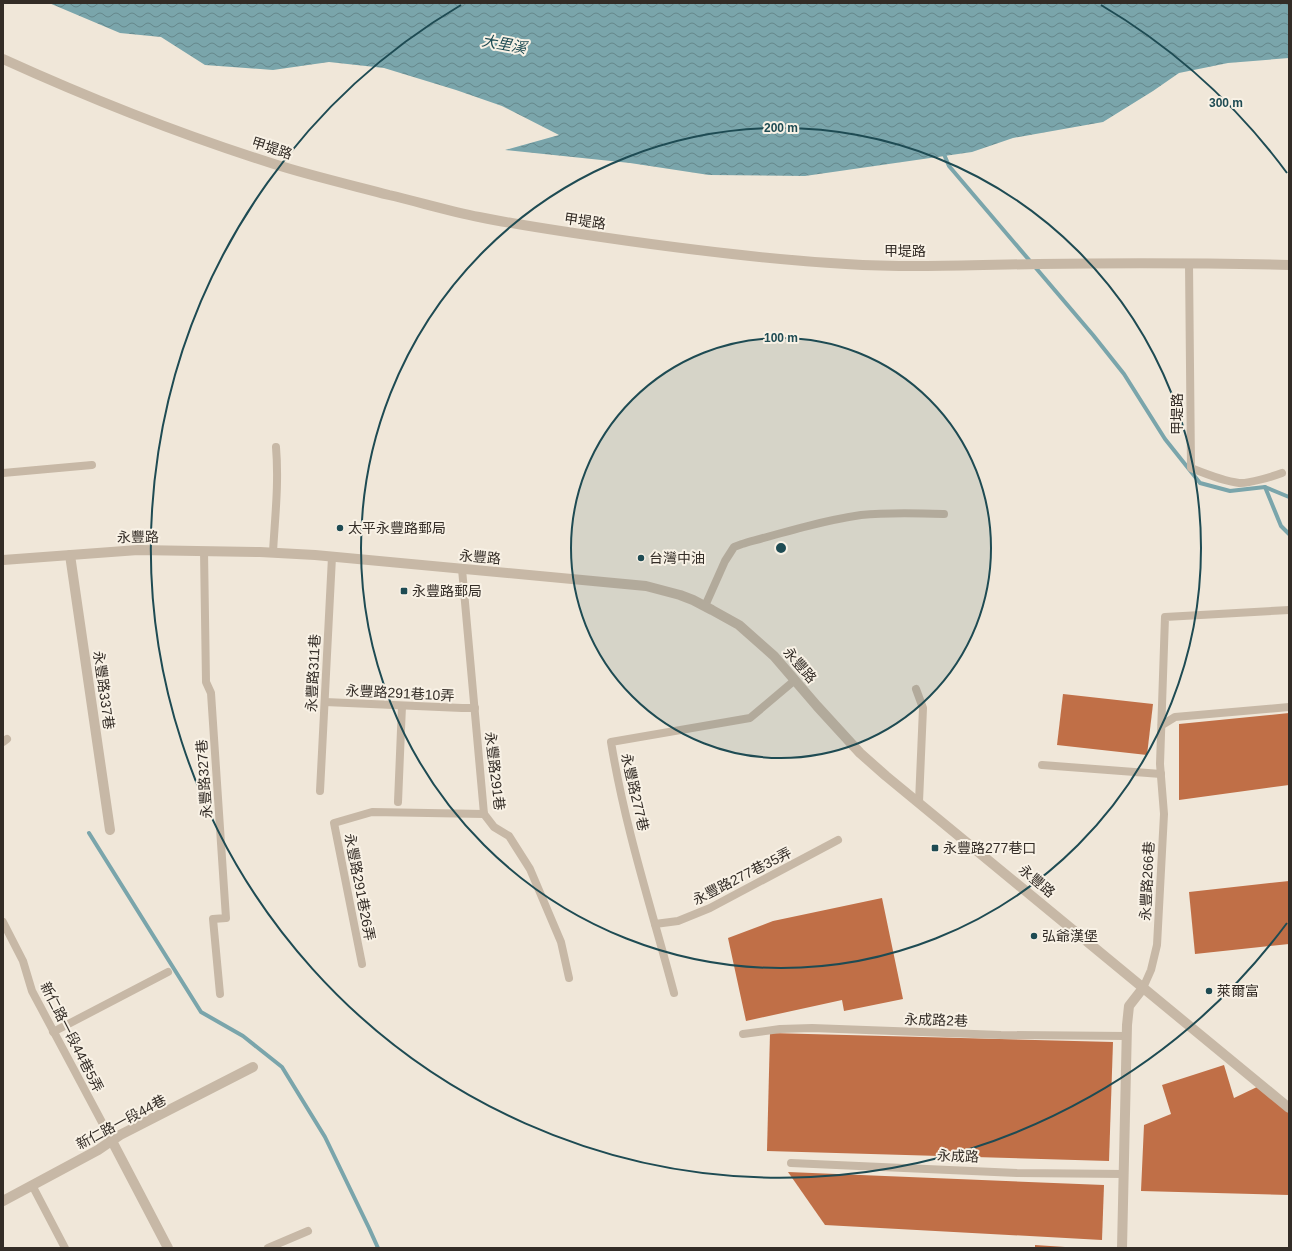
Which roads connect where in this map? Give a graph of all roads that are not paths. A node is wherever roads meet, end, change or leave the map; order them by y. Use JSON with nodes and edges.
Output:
{"nodes":[{"id":1,"x":3,"y":59,"type":"edge"},
{"id":2,"x":1189,"y":264,"type":"junction"},
{"id":3,"x":1289,"y":265,"type":"edge"},
{"id":4,"x":276,"y":447,"type":"dead end"},
{"id":5,"x":92,"y":465,"type":"dead end"},
{"id":6,"x":3,"y":473,"type":"edge"},
{"id":7,"x":1282,"y":473,"type":"dead end"},
{"id":8,"x":944,"y":514,"type":"dead end"},
{"id":9,"x":204,"y":551,"type":"junction"},
{"id":10,"x":273,"y":552,"type":"junction"},
{"id":11,"x":70,"y":555,"type":"junction"},
{"id":12,"x":332,"y":557,"type":"junction"},
{"id":13,"x":3,"y":560,"type":"edge"},
{"id":14,"x":462,"y":569,"type":"junction"},
{"id":15,"x":705,"y":606,"type":"junction"},
{"id":16,"x":1289,"y":610,"type":"edge"},
{"id":17,"x":795,"y":680,"type":"junction"},
{"id":18,"x":916,"y":689,"type":"dead end"},
{"id":19,"x":325,"y":702,"type":"junction"},
{"id":20,"x":402,"y":706,"type":"junction"},
{"id":21,"x":1289,"y":707,"type":"edge"},
{"id":22,"x":475,"y":708,"type":"junction"},
{"id":23,"x":1162,"y":725,"type":"junction"},
{"id":24,"x":1042,"y":765,"type":"dead end"},
{"id":25,"x":1161,"y":774,"type":"junction"},
{"id":26,"x":320,"y":791,"type":"dead end"},
{"id":27,"x":398,"y":802,"type":"dead end"},
{"id":28,"x":919,"y":802,"type":"junction"},
{"id":29,"x":484,"y":814,"type":"junction"},
{"id":30,"x":110,"y":830,"type":"dead end"},
{"id":31,"x":838,"y":840,"type":"dead end"},
{"id":32,"x":3,"y":922,"type":"edge"},
{"id":33,"x":655,"y":924,"type":"junction"},
{"id":34,"x":362,"y":964,"type":"dead end"},
{"id":35,"x":168,"y":972,"type":"dead end"},
{"id":36,"x":569,"y":978,"type":"dead end"},
{"id":37,"x":1143,"y":988,"type":"junction"},
{"id":38,"x":220,"y":994,"type":"dead end"},
{"id":39,"x":674,"y":994,"type":"dead end"},
{"id":40,"x":53,"y":1032,"type":"junction"},
{"id":41,"x":744,"y":1034,"type":"dead end"},
{"id":42,"x":1127,"y":1036,"type":"junction"},
{"id":43,"x":253,"y":1067,"type":"dead end"},
{"id":44,"x":1289,"y":1108,"type":"edge"},
{"id":45,"x":112,"y":1141,"type":"junction"},
{"id":46,"x":791,"y":1163,"type":"dead end"},
{"id":47,"x":1124,"y":1174,"type":"junction"},
{"id":48,"x":32,"y":1185,"type":"junction"},
{"id":49,"x":3,"y":1201,"type":"edge"},
{"id":50,"x":308,"y":1231,"type":"dead end"},
{"id":51,"x":65,"y":1248,"type":"edge"},
{"id":52,"x":168,"y":1248,"type":"edge"},
{"id":53,"x":268,"y":1248,"type":"edge"},
{"id":54,"x":1122,"y":1248,"type":"edge"}],
"edges":[{"from":1,"to":2,"type":"street","name":"甲堤路"},
{"from":2,"to":3,"type":"street","name":"甲堤路"},
{"from":2,"to":7,"type":"lane","name":"甲堤路"},
{"from":4,"to":10,"type":"lane"},
{"from":5,"to":6,"type":"lane"},
{"from":8,"to":15,"type":"lane"},
{"from":9,"to":10,"type":"street","name":"永豐路"},
{"from":9,"to":11,"type":"street","name":"永豐路"},
{"from":9,"to":38,"type":"lane","name":"永豐路327巷"},
{"from":10,"to":12,"type":"street","name":"永豐路"},
{"from":11,"to":13,"type":"street","name":"永豐路"},
{"from":11,"to":30,"type":"street","name":"永豐路337巷"},
{"from":12,"to":14,"type":"street","name":"永豐路"},
{"from":12,"to":19,"type":"lane","name":"永豐路311巷"},
{"from":14,"to":15,"type":"street","name":"永豐路"},
{"from":14,"to":22,"type":"lane","name":"永豐路291巷"},
{"from":15,"to":17,"type":"street","name":"永豐路"},
{"from":16,"to":23,"type":"lane","name":"永豐路266巷"},
{"from":17,"to":28,"type":"street","name":"永豐路"},
{"from":17,"to":33,"type":"lane","name":"永豐路277巷"},
{"from":18,"to":28,"type":"lane"},
{"from":19,"to":20,"type":"lane","name":"永豐路291巷10弄"},
{"from":19,"to":26,"type":"lane","name":"永豐路311巷"},
{"from":20,"to":22,"type":"lane","name":"永豐路291巷10弄"},
{"from":20,"to":27,"type":"lane"},
{"from":21,"to":23,"type":"lane"},
{"from":22,"to":29,"type":"lane","name":"永豐路291巷"},
{"from":23,"to":25,"type":"lane","name":"永豐路266巷"},
{"from":24,"to":25,"type":"lane"},
{"from":25,"to":37,"type":"lane","name":"永豐路266巷"},
{"from":28,"to":37,"type":"street","name":"永豐路"},
{"from":29,"to":34,"type":"lane","name":"永豐路291巷26弄"},
{"from":29,"to":36,"type":"lane","name":"永豐路291巷"},
{"from":31,"to":33,"type":"lane","name":"永豐路277巷35弄"},
{"from":32,"to":40,"type":"lane","name":"新仁路一段44巷5弄"},
{"from":33,"to":39,"type":"lane","name":"永豐路277巷"},
{"from":35,"to":40,"type":"lane"},
{"from":37,"to":42,"type":"street"},
{"from":37,"to":44,"type":"street","name":"永豐路"},
{"from":40,"to":45,"type":"lane","name":"新仁路一段44巷5弄"},
{"from":41,"to":42,"type":"lane","name":"永成路2巷"},
{"from":42,"to":47,"type":"street"},
{"from":43,"to":45,"type":"street","name":"新仁路一段44巷"},
{"from":45,"to":48,"type":"street","name":"新仁路一段44巷"},
{"from":45,"to":52,"type":"street"},
{"from":46,"to":47,"type":"lane","name":"永成路"},
{"from":47,"to":54,"type":"street"},
{"from":48,"to":49,"type":"street","name":"新仁路一段44巷"},
{"from":48,"to":51,"type":"lane"},
{"from":50,"to":53,"type":"lane"}]}
